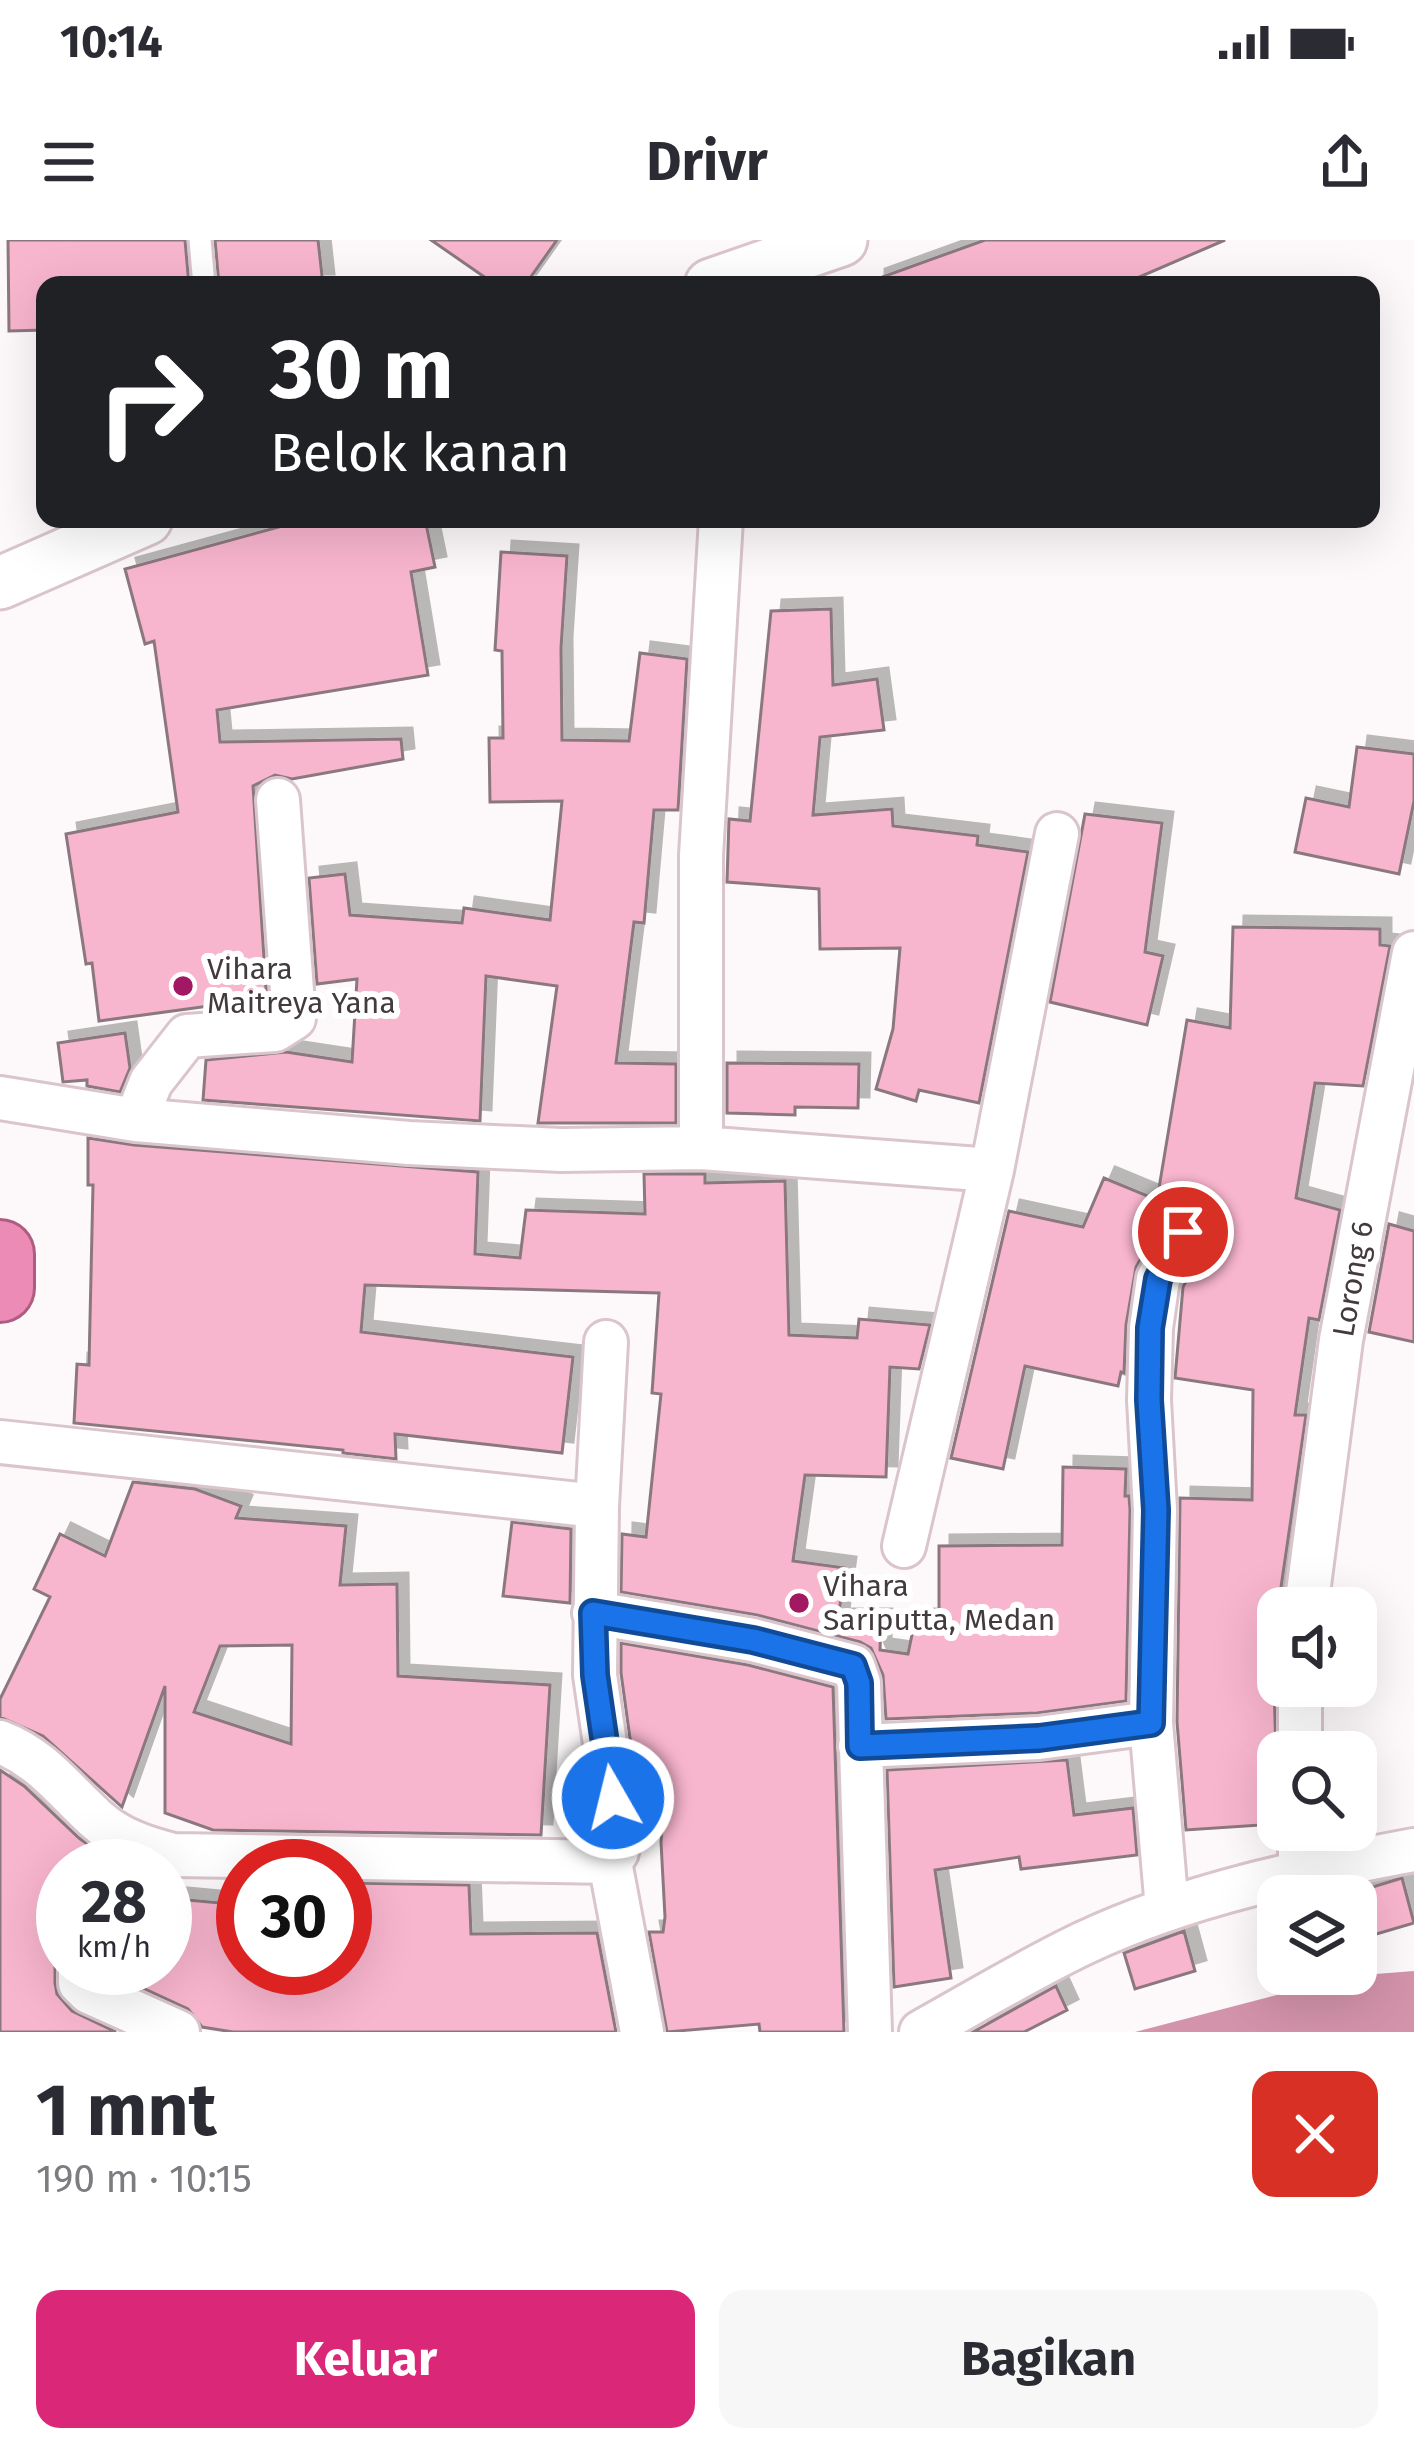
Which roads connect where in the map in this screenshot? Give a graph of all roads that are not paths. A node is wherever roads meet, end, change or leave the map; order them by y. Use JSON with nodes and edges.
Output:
{"nodes":[{"id":1,"x":200,"y":240,"type":"edge"},
{"id":2,"x":841,"y":240,"type":"edge"},
{"id":3,"x":759,"y":252,"type":"edge"},
{"id":4,"x":203,"y":276,"type":"edge"},
{"id":5,"x":723,"y":276,"type":"edge"},
{"id":6,"x":125,"y":528,"type":"edge"},
{"id":7,"x":720,"y":528,"type":"edge"},
{"id":8,"x":0,"y":583,"type":"edge"},
{"id":9,"x":278,"y":800,"type":"dead end"},
{"id":10,"x":1058,"y":834,"type":"dead end"},
{"id":11,"x":1414,"y":953,"type":"edge"},
{"id":12,"x":0,"y":1098,"type":"edge"},
{"id":13,"x":136,"y":1120,"type":"junction"},
{"id":14,"x":701,"y":1148,"type":"junction"},
{"id":15,"x":992,"y":1170,"type":"junction"},
{"id":16,"x":1183,"y":1232,"type":"dead end"},
{"id":17,"x":0,"y":1254,"type":"edge"},
{"id":18,"x":0,"y":1288,"type":"edge"},
{"id":19,"x":606,"y":1342,"type":"dead end"},
{"id":20,"x":0,"y":1442,"type":"edge"},
{"id":21,"x":597,"y":1507,"type":"junction"},
{"id":22,"x":904,"y":1546,"type":"dead end"},
{"id":23,"x":1309,"y":1587,"type":"edge"},
{"id":24,"x":593,"y":1613,"type":"junction"},
{"id":25,"x":1151,"y":1723,"type":"junction"},
{"id":26,"x":0,"y":1742,"type":"edge"},
{"id":27,"x":860,"y":1746,"type":"junction"},
{"id":28,"x":104,"y":1839,"type":"edge"},
{"id":29,"x":1377,"y":1850,"type":"edge"},
{"id":30,"x":1414,"y":1850,"type":"edge"},
{"id":31,"x":1300,"y":1851,"type":"edge"},
{"id":32,"x":192,"y":1855,"type":"edge"},
{"id":33,"x":610,"y":1862,"type":"junction"},
{"id":34,"x":1167,"y":1909,"type":"junction"},
{"id":35,"x":96,"y":1995,"type":"edge"},
{"id":36,"x":178,"y":2032,"type":"edge"},
{"id":37,"x":642,"y":2032,"type":"edge"},
{"id":38,"x":871,"y":2032,"type":"edge"},
{"id":39,"x":921,"y":2032,"type":"edge"}],
"edges":[{"from":1,"to":4,"type":"lane"},
{"from":2,"to":3,"type":"street"},
{"from":3,"to":5,"type":"street"},
{"from":6,"to":8,"type":"street"},
{"from":7,"to":14,"type":"street"},
{"from":9,"to":13,"type":"street"},
{"from":10,"to":15,"type":"street"},
{"from":11,"to":23,"type":"street","name":"Lorong 6"},
{"from":12,"to":13,"type":"street"},
{"from":13,"to":14,"type":"street"},
{"from":14,"to":15,"type":"street"},
{"from":15,"to":22,"type":"street"},
{"from":16,"to":25,"type":"street"},
{"from":17,"to":18,"type":"highway"},
{"from":19,"to":21,"type":"street"},
{"from":20,"to":21,"type":"street"},
{"from":21,"to":24,"type":"street"},
{"from":24,"to":27,"type":"street"},
{"from":24,"to":33,"type":"street"},
{"from":25,"to":27,"type":"street"},
{"from":25,"to":34,"type":"street"},
{"from":26,"to":28,"type":"street"},
{"from":27,"to":38,"type":"street"},
{"from":29,"to":30,"type":"street"},
{"from":31,"to":34,"type":"street"},
{"from":32,"to":33,"type":"street"},
{"from":33,"to":37,"type":"street"},
{"from":34,"to":39,"type":"street"},
{"from":35,"to":36,"type":"street"}]}
